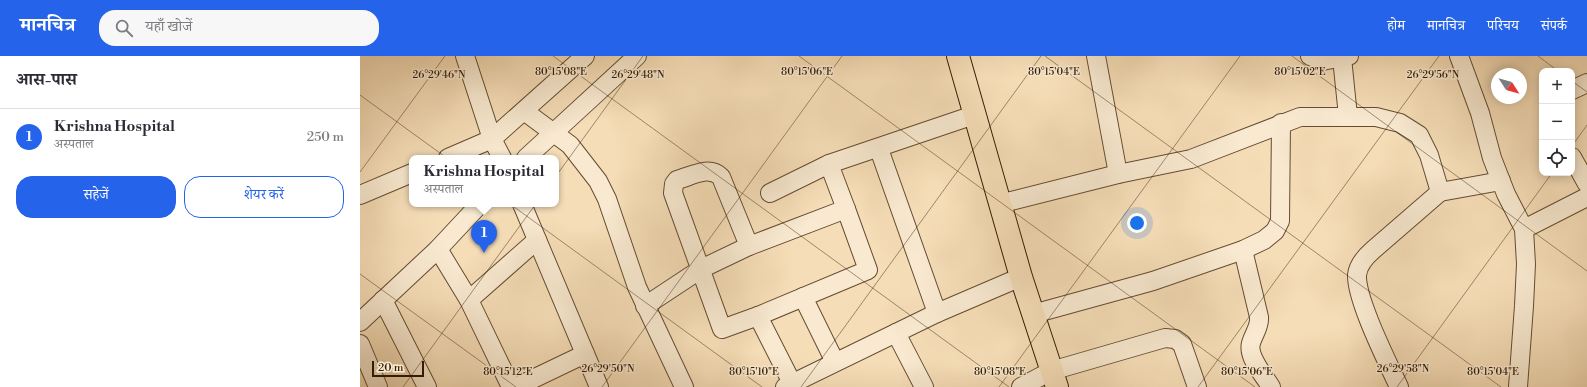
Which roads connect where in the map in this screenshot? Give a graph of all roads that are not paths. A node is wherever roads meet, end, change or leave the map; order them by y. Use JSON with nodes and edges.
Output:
{"nodes":[{"id":1,"x":465,"y":56,"type":"edge"},
{"id":2,"x":585,"y":56,"type":"edge"},
{"id":3,"x":636,"y":56,"type":"edge"},
{"id":4,"x":959,"y":56,"type":"edge"},
{"id":5,"x":1096,"y":56,"type":"edge"},
{"id":6,"x":1310,"y":56,"type":"edge"},
{"id":7,"x":1459,"y":56,"type":"edge"},
{"id":8,"x":1346,"y":57,"type":"edge"},
{"id":9,"x":1587,"y":83,"type":"edge"},
{"id":10,"x":1575,"y":89,"type":"edge"},
{"id":11,"x":524,"y":111,"type":"junction"},
{"id":12,"x":974,"y":115,"type":"junction"},
{"id":13,"x":1348,"y":116,"type":"junction"},
{"id":14,"x":1281,"y":123,"type":"junction"},
{"id":15,"x":553,"y":132,"type":"junction"},
{"id":16,"x":492,"y":139,"type":"junction"},
{"id":17,"x":878,"y":149,"type":"junction"},
{"id":18,"x":455,"y":155,"type":"edge"},
{"id":19,"x":500,"y":155,"type":"edge"},
{"id":20,"x":529,"y":155,"type":"edge"},
{"id":21,"x":1575,"y":162,"type":"edge"},
{"id":22,"x":829,"y":164,"type":"junction"},
{"id":23,"x":409,"y":174,"type":"edge"},
{"id":24,"x":1118,"y":174,"type":"junction"},
{"id":25,"x":1501,"y":181,"type":"junction"},
{"id":26,"x":1587,"y":184,"type":"edge"},
{"id":27,"x":1440,"y":192,"type":"junction"},
{"id":28,"x":770,"y":193,"type":"dead end"},
{"id":29,"x":360,"y":195,"type":"edge"},
{"id":30,"x":1587,"y":197,"type":"edge"},
{"id":31,"x":999,"y":204,"type":"junction"},
{"id":32,"x":477,"y":207,"type":"edge"},
{"id":33,"x":523,"y":207,"type":"edge"},
{"id":34,"x":846,"y":209,"type":"junction"},
{"id":35,"x":1524,"y":229,"type":"junction"},
{"id":36,"x":537,"y":240,"type":"junction"},
{"id":37,"x":749,"y":246,"type":"junction"},
{"id":38,"x":438,"y":249,"type":"junction"},
{"id":39,"x":1243,"y":250,"type":"junction"},
{"id":40,"x":701,"y":269,"type":"junction"},
{"id":41,"x":1021,"y":277,"type":"junction"},
{"id":42,"x":803,"y":297,"type":"junction"},
{"id":43,"x":384,"y":300,"type":"junction"},
{"id":44,"x":469,"y":300,"type":"junction"},
{"id":45,"x":645,"y":306,"type":"junction"},
{"id":46,"x":937,"y":313,"type":"junction"},
{"id":47,"x":1033,"y":314,"type":"junction"},
{"id":48,"x":758,"y":316,"type":"junction"},
{"id":49,"x":360,"y":322,"type":"edge"},
{"id":50,"x":896,"y":332,"type":"junction"},
{"id":51,"x":360,"y":344,"type":"edge"},
{"id":52,"x":585,"y":354,"type":"junction"},
{"id":53,"x":834,"y":362,"type":"junction"},
{"id":54,"x":1054,"y":379,"type":"edge"},
{"id":55,"x":548,"y":380,"type":"edge"},
{"id":56,"x":788,"y":385,"type":"edge"},
{"id":57,"x":378,"y":387,"type":"edge"},
{"id":58,"x":427,"y":387,"type":"edge"},
{"id":59,"x":510,"y":387,"type":"edge"},
{"id":60,"x":516,"y":387,"type":"edge"},
{"id":61,"x":599,"y":387,"type":"edge"},
{"id":62,"x":684,"y":387,"type":"edge"},
{"id":63,"x":924,"y":387,"type":"edge"},
{"id":64,"x":1021,"y":387,"type":"edge"},
{"id":65,"x":1197,"y":387,"type":"edge"},
{"id":66,"x":1271,"y":387,"type":"edge"},
{"id":67,"x":1399,"y":387,"type":"edge"},
{"id":68,"x":1518,"y":387,"type":"edge"}],
"edges":[{"from":1,"to":16,"type":"street"},
{"from":2,"to":11,"type":"street"},
{"from":3,"to":15,"type":"street"},
{"from":4,"to":12,"type":"main road"},
{"from":5,"to":24,"type":"street"},
{"from":6,"to":8,"type":"street"},
{"from":7,"to":25,"type":"street"},
{"from":8,"to":13,"type":"street"},
{"from":9,"to":10,"type":"street"},
{"from":11,"to":15,"type":"street"},
{"from":11,"to":16,"type":"street"},
{"from":12,"to":17,"type":"street"},
{"from":12,"to":31,"type":"main road"},
{"from":13,"to":14,"type":"street"},
{"from":13,"to":27,"type":"street"},
{"from":14,"to":24,"type":"street"},
{"from":14,"to":39,"type":"street"},
{"from":15,"to":20,"type":"street"},
{"from":15,"to":45,"type":"street"},
{"from":16,"to":18,"type":"street"},
{"from":16,"to":19,"type":"street"},
{"from":17,"to":22,"type":"street"},
{"from":17,"to":46,"type":"street"},
{"from":21,"to":26,"type":"street"},
{"from":22,"to":28,"type":"street"},
{"from":22,"to":34,"type":"street"},
{"from":23,"to":29,"type":"street"},
{"from":24,"to":31,"type":"street"},
{"from":25,"to":27,"type":"street"},
{"from":25,"to":35,"type":"street"},
{"from":27,"to":67,"type":"street"},
{"from":30,"to":35,"type":"street"},
{"from":31,"to":41,"type":"main road"},
{"from":32,"to":38,"type":"street"},
{"from":33,"to":36,"type":"street"},
{"from":34,"to":37,"type":"street"},
{"from":34,"to":42,"type":"street"},
{"from":35,"to":68,"type":"street"},
{"from":36,"to":44,"type":"street"},
{"from":36,"to":52,"type":"street"},
{"from":37,"to":40,"type":"street"},
{"from":37,"to":40,"type":"street"},
{"from":38,"to":43,"type":"street"},
{"from":38,"to":44,"type":"street"},
{"from":39,"to":47,"type":"street"},
{"from":39,"to":66,"type":"street"},
{"from":40,"to":45,"type":"street"},
{"from":40,"to":48,"type":"street"},
{"from":41,"to":46,"type":"street"},
{"from":41,"to":47,"type":"main road"},
{"from":42,"to":48,"type":"street"},
{"from":42,"to":53,"type":"street"},
{"from":43,"to":49,"type":"street"},
{"from":43,"to":58,"type":"street"},
{"from":44,"to":59,"type":"street"},
{"from":45,"to":62,"type":"street"},
{"from":46,"to":50,"type":"street"},
{"from":47,"to":54,"type":"main road"},
{"from":48,"to":56,"type":"street"},
{"from":50,"to":53,"type":"street"},
{"from":50,"to":63,"type":"street"},
{"from":51,"to":57,"type":"street"},
{"from":52,"to":55,"type":"street"},
{"from":52,"to":61,"type":"street"},
{"from":53,"to":56,"type":"street"},
{"from":54,"to":64,"type":"street"},
{"from":54,"to":65,"type":"street"},
{"from":55,"to":60,"type":"street"}]}
